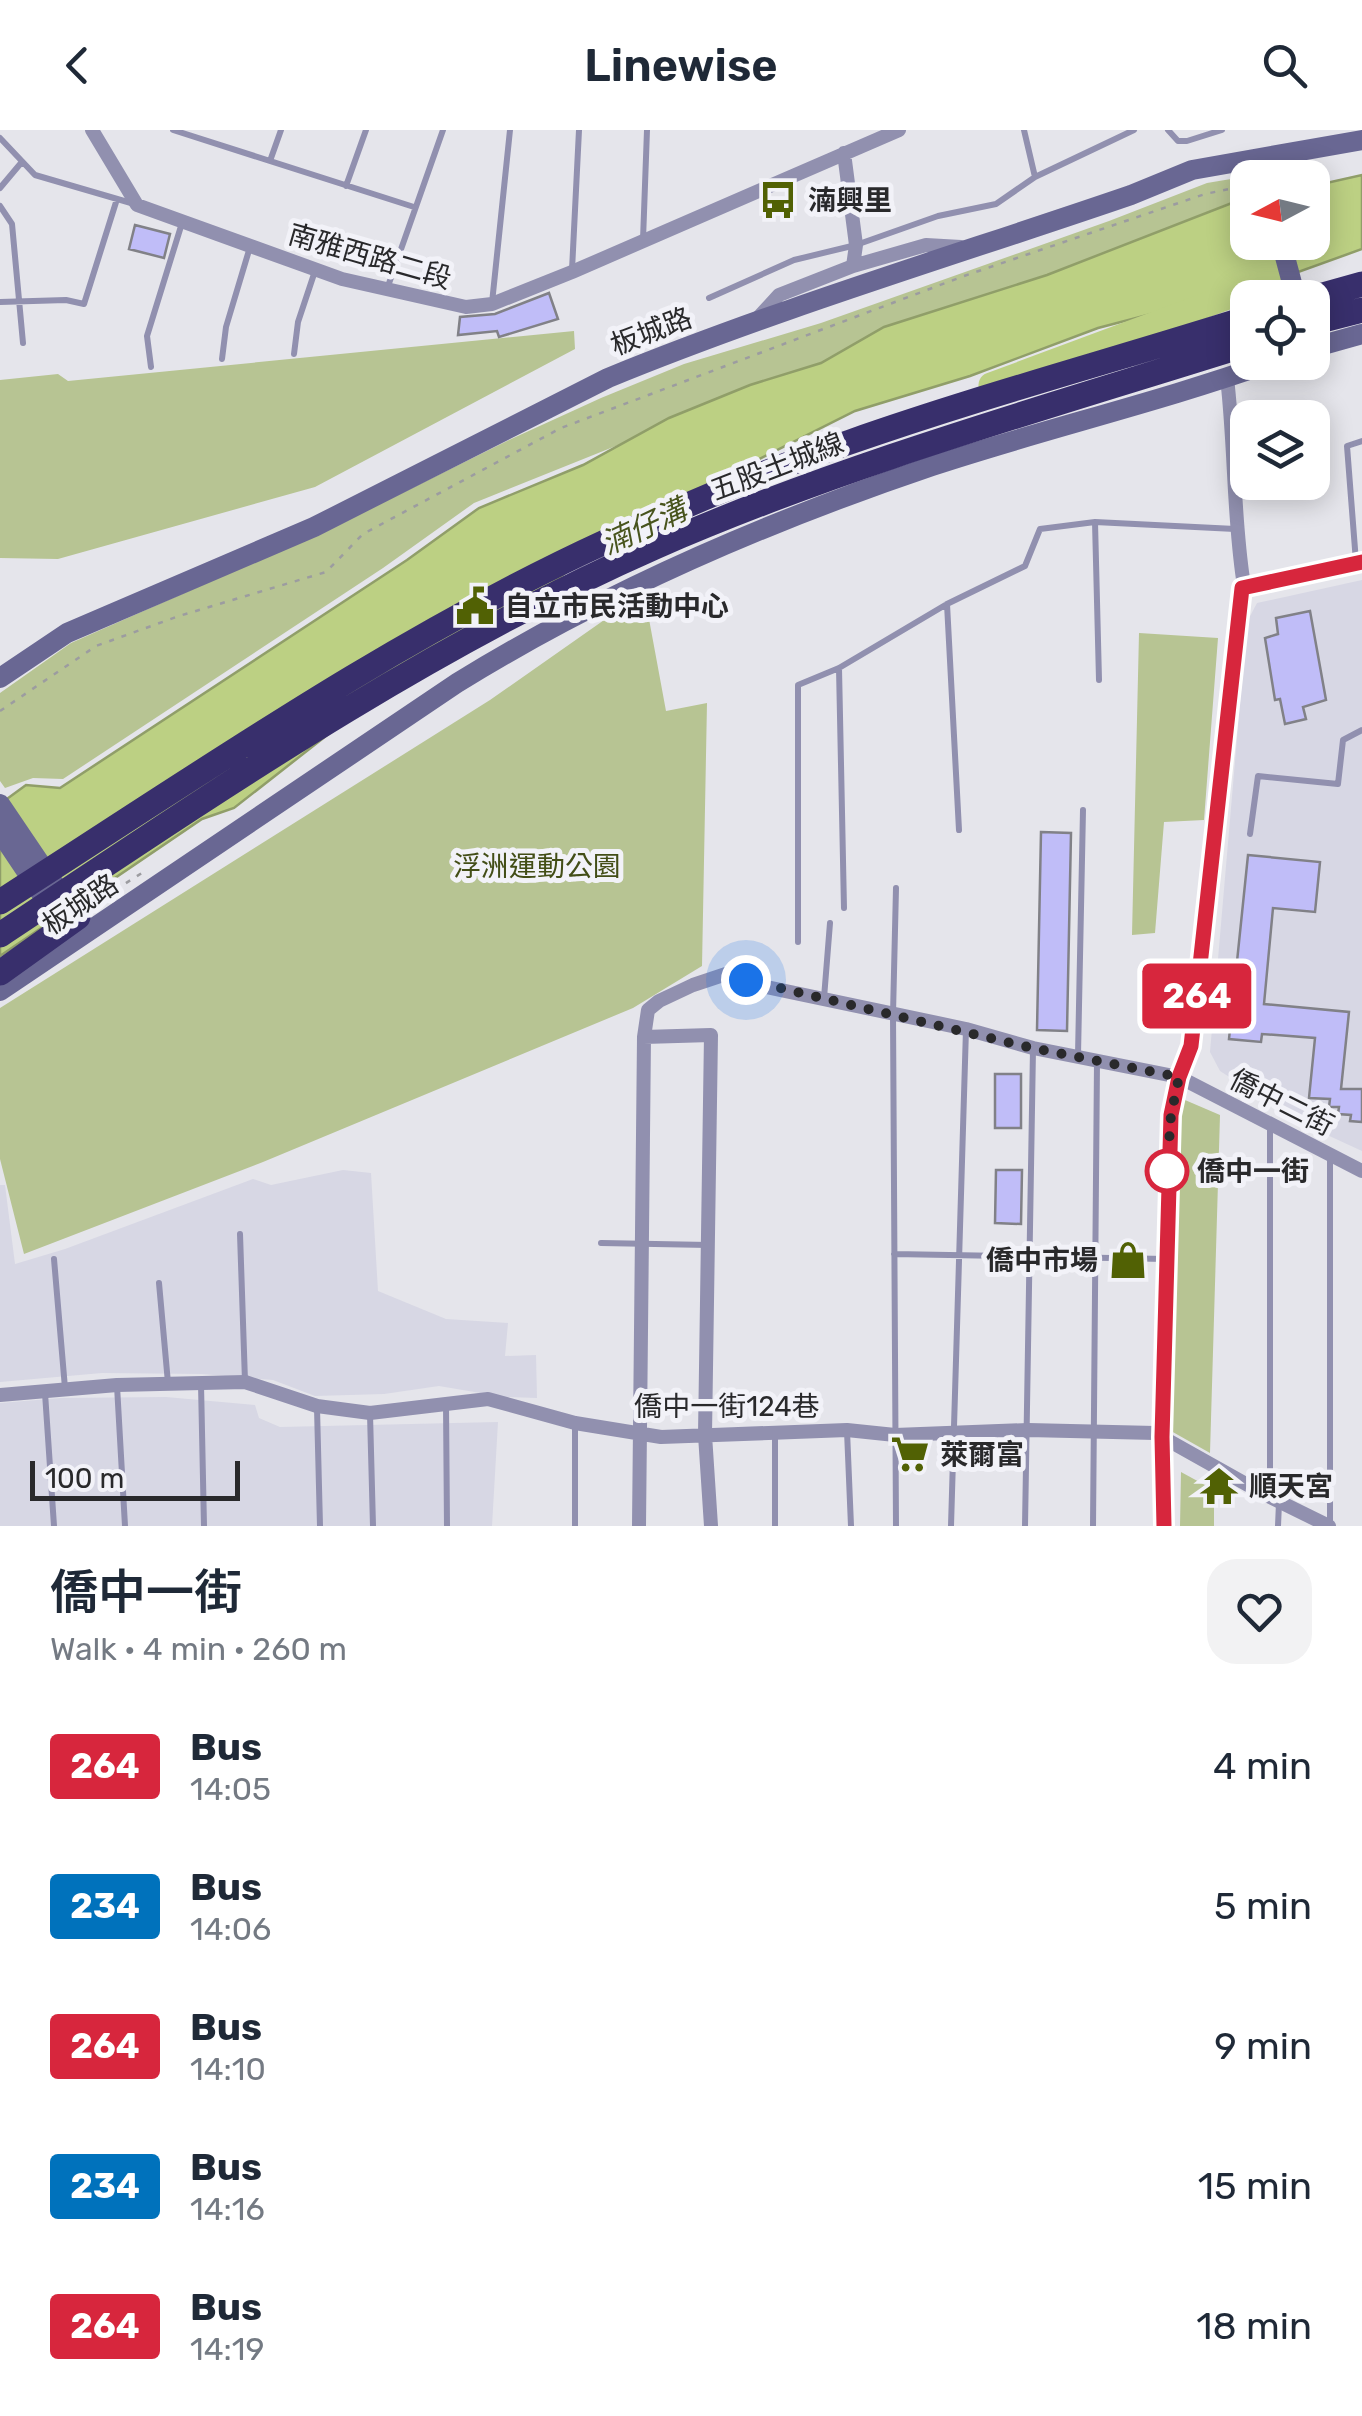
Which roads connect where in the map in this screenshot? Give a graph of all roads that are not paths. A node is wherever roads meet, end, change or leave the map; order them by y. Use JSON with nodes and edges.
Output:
{"nodes":[{"id":1,"x":92,"y":130,"type":"edge"},
{"id":2,"x":174,"y":130,"type":"edge"},
{"id":3,"x":281,"y":130,"type":"edge"},
{"id":4,"x":366,"y":130,"type":"edge"},
{"id":5,"x":444,"y":130,"type":"edge"},
{"id":6,"x":510,"y":130,"type":"edge"},
{"id":7,"x":579,"y":130,"type":"edge"},
{"id":8,"x":647,"y":130,"type":"edge"},
{"id":9,"x":899,"y":130,"type":"edge"},
{"id":10,"x":1024,"y":130,"type":"edge"},
{"id":11,"x":1134,"y":130,"type":"edge"},
{"id":12,"x":1168,"y":130,"type":"edge"},
{"id":13,"x":1222,"y":130,"type":"edge"},
{"id":14,"x":197,"y":134,"type":"edge"},
{"id":15,"x":0,"y":138,"type":"edge"},
{"id":16,"x":1362,"y":140,"type":"edge"},
{"id":17,"x":844,"y":153,"type":"junction"},
{"id":18,"x":1289,"y":160,"type":"edge"},
{"id":19,"x":270,"y":161,"type":"junction"},
{"id":20,"x":21,"y":164,"type":"junction"},
{"id":21,"x":1230,"y":169,"type":"edge"},
{"id":22,"x":1035,"y":177,"type":"junction"},
{"id":23,"x":346,"y":186,"type":"junction"},
{"id":24,"x":0,"y":188,"type":"edge"},
{"id":25,"x":116,"y":199,"type":"junction"},
{"id":26,"x":137,"y":205,"type":"junction"},
{"id":27,"x":0,"y":206,"type":"edge"},
{"id":28,"x":414,"y":208,"type":"junction"},
{"id":29,"x":182,"y":221,"type":"junction"},
{"id":30,"x":643,"y":241,"type":"junction"},
{"id":31,"x":856,"y":245,"type":"junction"},
{"id":32,"x":250,"y":246,"type":"junction"},
{"id":33,"x":978,"y":247,"type":"junction"},
{"id":34,"x":853,"y":266,"type":"junction"},
{"id":35,"x":316,"y":270,"type":"junction"},
{"id":36,"x":572,"y":272,"type":"junction"},
{"id":37,"x":1362,"y":284,"type":"edge"},
{"id":38,"x":386,"y":290,"type":"junction"},
{"id":39,"x":1330,"y":293,"type":"edge"},
{"id":40,"x":708,"y":298,"type":"dead end"},
{"id":41,"x":21,"y":301,"type":"junction"},
{"id":42,"x":0,"y":302,"type":"edge"},
{"id":43,"x":492,"y":304,"type":"junction"},
{"id":44,"x":1362,"y":310,"type":"edge"},
{"id":45,"x":1330,"y":318,"type":"edge"},
{"id":46,"x":756,"y":320,"type":"junction"},
{"id":47,"x":1230,"y":324,"type":"edge"},
{"id":48,"x":1362,"y":334,"type":"edge"},
{"id":49,"x":24,"y":343,"type":"dead end"},
{"id":50,"x":1330,"y":343,"type":"edge"},
{"id":51,"x":1230,"y":350,"type":"edge"},
{"id":52,"x":294,"y":354,"type":"dead end"},
{"id":53,"x":222,"y":359,"type":"dead end"},
{"id":54,"x":150,"y":367,"type":"dead end"},
{"id":55,"x":1230,"y":377,"type":"edge"},
{"id":56,"x":1227,"y":378,"type":"junction"},
{"id":57,"x":1362,"y":441,"type":"edge"},
{"id":58,"x":1095,"y":522,"type":"junction"},
{"id":59,"x":1236,"y":529,"type":"junction"},
{"id":60,"x":1359,"y":563,"type":"edge"},
{"id":61,"x":1242,"y":588,"type":"junction"},
{"id":62,"x":946,"y":604,"type":"junction"},
{"id":63,"x":839,"y":668,"type":"junction"},
{"id":64,"x":0,"y":678,"type":"edge"},
{"id":65,"x":1098,"y":680,"type":"dead end"},
{"id":66,"x":1362,"y":730,"type":"edge"},
{"id":67,"x":0,"y":804,"type":"edge"},
{"id":68,"x":1083,"y":810,"type":"dead end"},
{"id":69,"x":959,"y":830,"type":"dead end"},
{"id":70,"x":0,"y":832,"type":"edge"},
{"id":71,"x":1250,"y":834,"type":"dead end"},
{"id":72,"x":896,"y":888,"type":"dead end"},
{"id":73,"x":0,"y":902,"type":"edge"},
{"id":74,"x":844,"y":908,"type":"dead end"},
{"id":75,"x":830,"y":923,"type":"dead end"},
{"id":76,"x":70,"y":927,"type":"junction"},
{"id":77,"x":0,"y":935,"type":"edge"},
{"id":78,"x":798,"y":942,"type":"dead end"},
{"id":79,"x":0,"y":964,"type":"edge"},
{"id":80,"x":0,"y":972,"type":"edge"},
{"id":81,"x":0,"y":992,"type":"edge"},
{"id":82,"x":824,"y":999,"type":"junction"},
{"id":83,"x":893,"y":1014,"type":"junction"},
{"id":84,"x":966,"y":1030,"type":"junction"},
{"id":85,"x":644,"y":1037,"type":"junction"},
{"id":86,"x":1032,"y":1048,"type":"junction"},
{"id":87,"x":1078,"y":1056,"type":"junction"},
{"id":88,"x":1097,"y":1060,"type":"junction"},
{"id":89,"x":1179,"y":1077,"type":"junction"},
{"id":90,"x":1270,"y":1124,"type":"junction"},
{"id":91,"x":1330,"y":1155,"type":"junction"},
{"id":92,"x":1362,"y":1170,"type":"edge"},
{"id":93,"x":240,"y":1234,"type":"dead end"},
{"id":94,"x":601,"y":1243,"type":"dead end"},
{"id":95,"x":642,"y":1246,"type":"junction"},
{"id":96,"x":710,"y":1246,"type":"junction"},
{"id":97,"x":894,"y":1254,"type":"junction"},
{"id":98,"x":957,"y":1255,"type":"junction"},
{"id":99,"x":1031,"y":1257,"type":"junction"},
{"id":100,"x":1094,"y":1258,"type":"junction"},
{"id":101,"x":54,"y":1259,"type":"dead end"},
{"id":102,"x":1166,"y":1259,"type":"junction"},
{"id":103,"x":160,"y":1283,"type":"dead end"},
{"id":104,"x":246,"y":1382,"type":"junction"},
{"id":105,"x":201,"y":1383,"type":"junction"},
{"id":106,"x":168,"y":1384,"type":"junction"},
{"id":107,"x":117,"y":1385,"type":"junction"},
{"id":108,"x":65,"y":1390,"type":"junction"},
{"id":109,"x":45,"y":1391,"type":"junction"},
{"id":110,"x":0,"y":1395,"type":"edge"},
{"id":111,"x":446,"y":1403,"type":"junction"},
{"id":112,"x":316,"y":1406,"type":"junction"},
{"id":113,"x":370,"y":1413,"type":"junction"},
{"id":114,"x":575,"y":1422,"type":"junction"},
{"id":115,"x":847,"y":1430,"type":"junction"},
{"id":116,"x":1028,"y":1430,"type":"junction"},
{"id":117,"x":1093,"y":1431,"type":"junction"},
{"id":118,"x":775,"y":1434,"type":"junction"},
{"id":119,"x":952,"y":1434,"type":"junction"},
{"id":120,"x":640,"y":1435,"type":"junction"},
{"id":121,"x":895,"y":1435,"type":"junction"},
{"id":122,"x":706,"y":1436,"type":"junction"},
{"id":123,"x":1162,"y":1437,"type":"junction"},
{"id":124,"x":1274,"y":1499,"type":"junction"},
{"id":125,"x":54,"y":1526,"type":"edge"},
{"id":126,"x":126,"y":1526,"type":"edge"},
{"id":127,"x":204,"y":1526,"type":"edge"},
{"id":128,"x":320,"y":1526,"type":"edge"},
{"id":129,"x":373,"y":1526,"type":"edge"},
{"id":130,"x":447,"y":1526,"type":"edge"},
{"id":131,"x":575,"y":1526,"type":"edge"},
{"id":132,"x":640,"y":1526,"type":"edge"},
{"id":133,"x":711,"y":1526,"type":"edge"},
{"id":134,"x":774,"y":1526,"type":"edge"},
{"id":135,"x":851,"y":1526,"type":"edge"},
{"id":136,"x":896,"y":1526,"type":"edge"},
{"id":137,"x":951,"y":1526,"type":"edge"},
{"id":138,"x":1025,"y":1526,"type":"edge"},
{"id":139,"x":1093,"y":1526,"type":"edge"},
{"id":140,"x":1164,"y":1526,"type":"edge"},
{"id":141,"x":1278,"y":1526,"type":"edge"},
{"id":142,"x":1330,"y":1526,"type":"edge"}],
"edges":[{"from":1,"to":26,"type":"street"},
{"from":2,"to":14,"type":"lane"},
{"from":3,"to":19,"type":"lane"},
{"from":4,"to":23,"type":"lane"},
{"from":5,"to":28,"type":"lane"},
{"from":6,"to":43,"type":"lane"},
{"from":7,"to":36,"type":"lane"},
{"from":8,"to":30,"type":"lane"},
{"from":9,"to":17,"type":"street","name":"南雅西路二段"},
{"from":10,"to":22,"type":"lane"},
{"from":11,"to":22,"type":"lane"},
{"from":12,"to":13,"type":"lane"},
{"from":14,"to":19,"type":"lane"},
{"from":15,"to":20,"type":"lane","name":"南雅西路二段"},
{"from":16,"to":18,"type":"street","name":"板城路"},
{"from":17,"to":30,"type":"street","name":"南雅西路二段"},
{"from":17,"to":31,"type":"street"},
{"from":19,"to":23,"type":"lane"},
{"from":20,"to":24,"type":"lane"},
{"from":20,"to":25,"type":"lane","name":"南雅西路二段"},
{"from":21,"to":33,"type":"street","name":"板城路"},
{"from":22,"to":31,"type":"lane"},
{"from":23,"to":28,"type":"lane"},
{"from":25,"to":26,"type":"lane","name":"南雅西路二段"},
{"from":25,"to":41,"type":"lane"},
{"from":26,"to":29,"type":"street","name":"南雅西路二段"},
{"from":27,"to":41,"type":"lane"},
{"from":28,"to":38,"type":"lane"},
{"from":29,"to":32,"type":"street","name":"南雅西路二段"},
{"from":29,"to":54,"type":"lane"},
{"from":30,"to":36,"type":"street","name":"南雅西路二段"},
{"from":31,"to":34,"type":"street"},
{"from":31,"to":40,"type":"lane"},
{"from":32,"to":35,"type":"street","name":"南雅西路二段"},
{"from":32,"to":53,"type":"lane"},
{"from":33,"to":34,"type":"street"},
{"from":33,"to":46,"type":"street","name":"板城路"},
{"from":34,"to":46,"type":"street"},
{"from":35,"to":38,"type":"street","name":"南雅西路二段"},
{"from":35,"to":52,"type":"lane"},
{"from":36,"to":43,"type":"street","name":"南雅西路二段"},
{"from":37,"to":39,"type":"highway"},
{"from":38,"to":43,"type":"street","name":"南雅西路二段"},
{"from":41,"to":42,"type":"lane"},
{"from":41,"to":49,"type":"lane"},
{"from":44,"to":45,"type":"highway"},
{"from":46,"to":64,"type":"street","name":"板城路"},
{"from":47,"to":73,"type":"highway","name":"五股土城線"},
{"from":48,"to":50,"type":"street"},
{"from":51,"to":77,"type":"highway","name":"五股土城線"},
{"from":55,"to":56,"type":"street","name":"板城路"},
{"from":56,"to":59,"type":"street"},
{"from":56,"to":76,"type":"street","name":"板城路"},
{"from":57,"to":60,"type":"lane"},
{"from":58,"to":59,"type":"lane"},
{"from":58,"to":62,"type":"lane"},
{"from":58,"to":65,"type":"lane"},
{"from":59,"to":61,"type":"street"},
{"from":60,"to":61,"type":"street"},
{"from":61,"to":89,"type":"street"},
{"from":62,"to":63,"type":"lane"},
{"from":62,"to":69,"type":"lane"},
{"from":63,"to":74,"type":"lane"},
{"from":63,"to":78,"type":"lane"},
{"from":66,"to":71,"type":"lane"},
{"from":67,"to":76,"type":"street"},
{"from":68,"to":87,"type":"lane"},
{"from":70,"to":76,"type":"street"},
{"from":72,"to":83,"type":"lane"},
{"from":75,"to":82,"type":"lane"},
{"from":76,"to":79,"type":"lane"},
{"from":76,"to":80,"type":"highway"},
{"from":76,"to":81,"type":"street","name":"板城路"},
{"from":82,"to":83,"type":"street","name":"僑中二街"},
{"from":82,"to":85,"type":"street","name":"僑中二街"},
{"from":83,"to":84,"type":"street","name":"僑中二街"},
{"from":83,"to":97,"type":"lane"},
{"from":84,"to":86,"type":"street","name":"僑中二街"},
{"from":84,"to":98,"type":"lane"},
{"from":85,"to":95,"type":"street"},
{"from":85,"to":96,"type":"street"},
{"from":86,"to":87,"type":"street","name":"僑中二街"},
{"from":86,"to":99,"type":"lane"},
{"from":87,"to":88,"type":"street","name":"僑中二街"},
{"from":88,"to":89,"type":"street","name":"僑中二街"},
{"from":88,"to":100,"type":"lane"},
{"from":89,"to":90,"type":"street","name":"僑中二街"},
{"from":89,"to":102,"type":"street"},
{"from":90,"to":91,"type":"street","name":"僑中二街"},
{"from":90,"to":124,"type":"lane"},
{"from":91,"to":92,"type":"street","name":"僑中二街"},
{"from":91,"to":142,"type":"lane"},
{"from":93,"to":104,"type":"lane"},
{"from":94,"to":95,"type":"lane"},
{"from":95,"to":96,"type":"lane"},
{"from":95,"to":120,"type":"street"},
{"from":96,"to":122,"type":"street"},
{"from":97,"to":98,"type":"lane"},
{"from":97,"to":121,"type":"lane"},
{"from":98,"to":99,"type":"lane"},
{"from":98,"to":119,"type":"lane"},
{"from":99,"to":100,"type":"lane"},
{"from":99,"to":116,"type":"lane"},
{"from":100,"to":102,"type":"lane"},
{"from":100,"to":117,"type":"lane"},
{"from":101,"to":108,"type":"lane"},
{"from":102,"to":123,"type":"street"},
{"from":103,"to":106,"type":"lane"},
{"from":104,"to":105,"type":"street","name":"僑中一街124巷"},
{"from":104,"to":112,"type":"street","name":"僑中一街124巷"},
{"from":105,"to":106,"type":"street","name":"僑中一街124巷"},
{"from":105,"to":127,"type":"lane"},
{"from":106,"to":107,"type":"street","name":"僑中一街124巷"},
{"from":107,"to":108,"type":"street","name":"僑中一街124巷"},
{"from":107,"to":126,"type":"lane"},
{"from":108,"to":109,"type":"street","name":"僑中一街124巷"},
{"from":109,"to":110,"type":"street","name":"僑中一街124巷"},
{"from":109,"to":125,"type":"lane"},
{"from":111,"to":113,"type":"street","name":"僑中一街124巷"},
{"from":111,"to":114,"type":"street","name":"僑中一街124巷"},
{"from":111,"to":130,"type":"lane"},
{"from":112,"to":113,"type":"street","name":"僑中一街124巷"},
{"from":112,"to":128,"type":"lane"},
{"from":113,"to":129,"type":"lane"},
{"from":114,"to":120,"type":"street","name":"僑中一街124巷"},
{"from":114,"to":131,"type":"lane"},
{"from":115,"to":118,"type":"street","name":"僑中一街124巷"},
{"from":115,"to":121,"type":"street","name":"僑中一街124巷"},
{"from":115,"to":135,"type":"lane"},
{"from":116,"to":117,"type":"street","name":"僑中一街124巷"},
{"from":116,"to":119,"type":"street","name":"僑中一街124巷"},
{"from":116,"to":138,"type":"lane"},
{"from":117,"to":123,"type":"street","name":"僑中一街124巷"},
{"from":117,"to":139,"type":"lane"},
{"from":118,"to":122,"type":"street","name":"僑中一街124巷"},
{"from":118,"to":134,"type":"lane"},
{"from":119,"to":121,"type":"street","name":"僑中一街124巷"},
{"from":119,"to":137,"type":"lane"},
{"from":120,"to":122,"type":"street","name":"僑中一街124巷"},
{"from":120,"to":132,"type":"street"},
{"from":121,"to":136,"type":"lane"},
{"from":122,"to":133,"type":"street"},
{"from":123,"to":124,"type":"street"},
{"from":123,"to":140,"type":"street"},
{"from":124,"to":141,"type":"lane"},
{"from":124,"to":142,"type":"street"}]}
